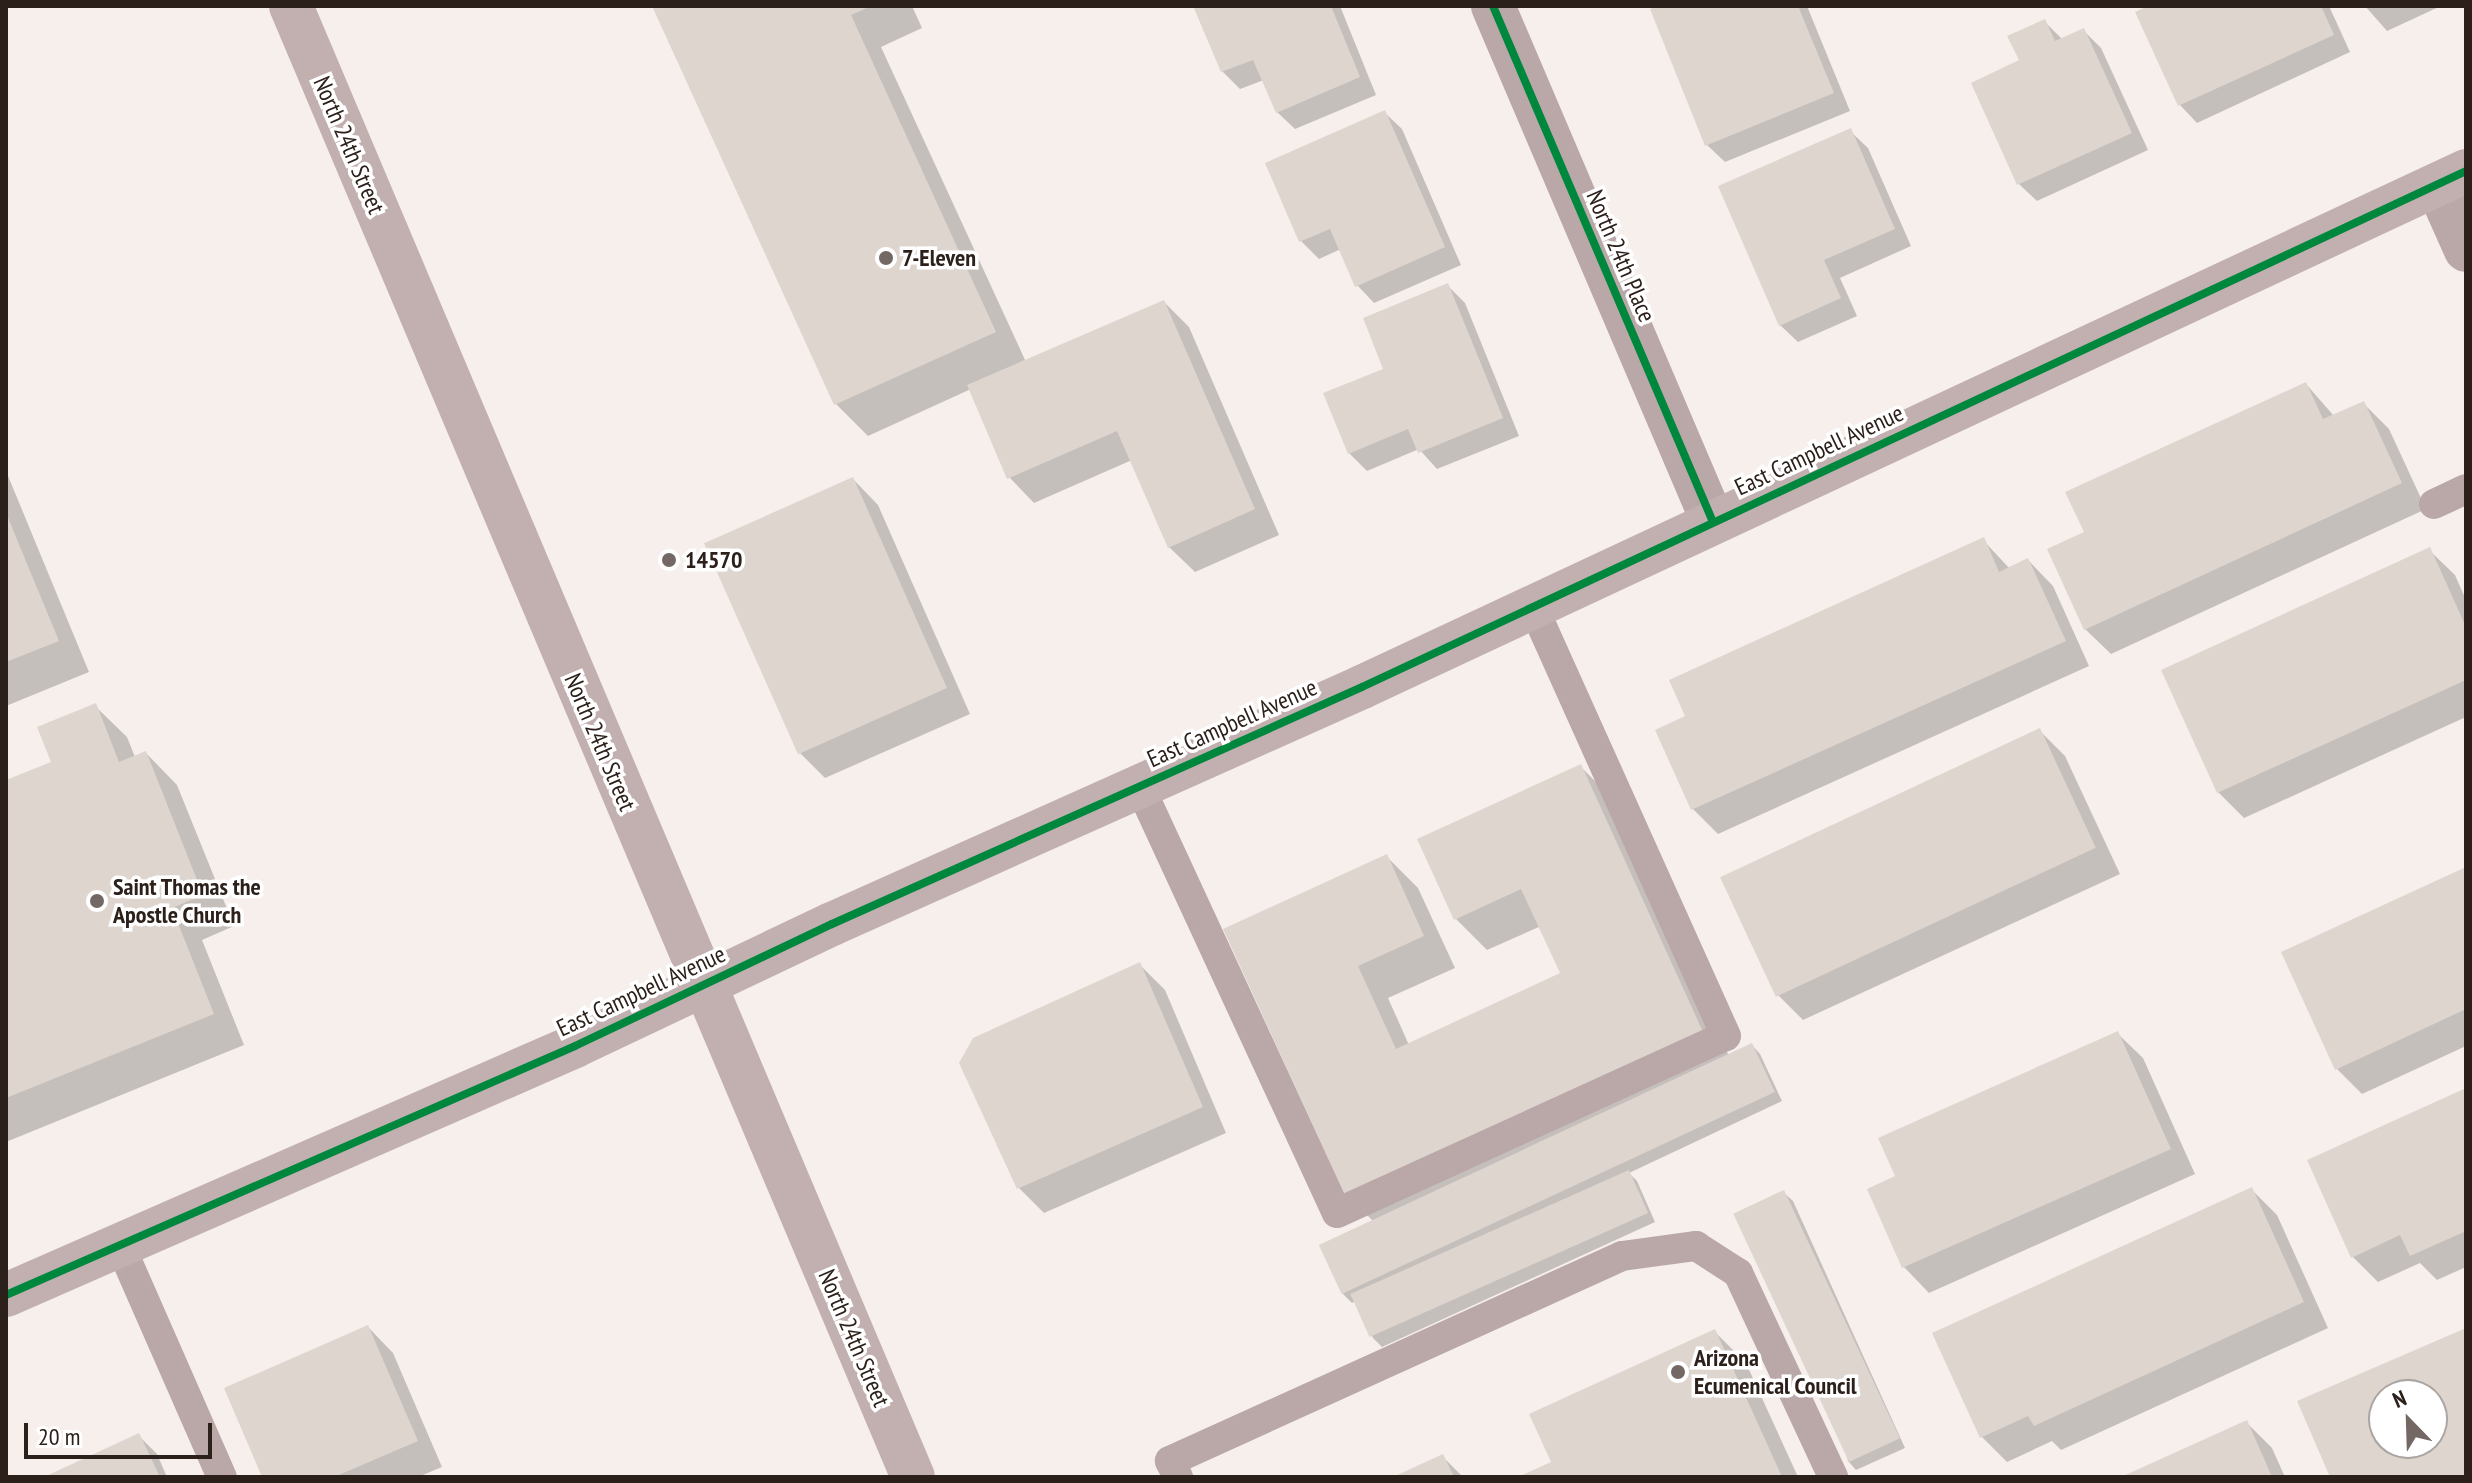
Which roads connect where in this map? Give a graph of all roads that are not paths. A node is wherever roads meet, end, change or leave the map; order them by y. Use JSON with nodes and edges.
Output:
{"nodes":[{"id":1,"x":291,"y":6,"type":"edge"},
{"id":2,"x":1493,"y":6,"type":"edge"},
{"id":3,"x":2452,"y":178,"type":"edge"},
{"id":4,"x":2466,"y":250,"type":"edge"},
{"id":5,"x":2466,"y":489,"type":"edge"},
{"id":6,"x":2434,"y":504,"type":"dead end"},
{"id":7,"x":1713,"y":522,"type":"junction"},
{"id":8,"x":1533,"y":607,"type":"junction"},
{"id":9,"x":1140,"y":787,"type":"junction"},
{"id":10,"x":704,"y":983,"type":"junction"},
{"id":11,"x":120,"y":1245,"type":"junction"},
{"id":12,"x":6,"y":1295,"type":"edge"},
{"id":13,"x":222,"y":1477,"type":"edge"},
{"id":14,"x":913,"y":1477,"type":"edge"},
{"id":15,"x":1178,"y":1477,"type":"edge"},
{"id":16,"x":1833,"y":1477,"type":"edge"}],
"edges":[{"from":1,"to":10,"type":"street","name":"North 24th Street"},
{"from":2,"to":7,"type":"street","name":"North 24th Place"},
{"from":3,"to":4,"type":"street"},
{"from":3,"to":7,"type":"street","name":"East Campbell Avenue"},
{"from":5,"to":6,"type":"lane"},
{"from":7,"to":8,"type":"street","name":"East Campbell Avenue"},
{"from":8,"to":9,"type":"street","name":"East Campbell Avenue"},
{"from":8,"to":9,"type":"lane"},
{"from":9,"to":10,"type":"street","name":"East Campbell Avenue"},
{"from":10,"to":11,"type":"street","name":"East Campbell Avenue"},
{"from":10,"to":14,"type":"street","name":"North 24th Street"},
{"from":11,"to":12,"type":"street","name":"East Campbell Avenue"},
{"from":11,"to":13,"type":"lane"},
{"from":15,"to":16,"type":"lane"}]}
